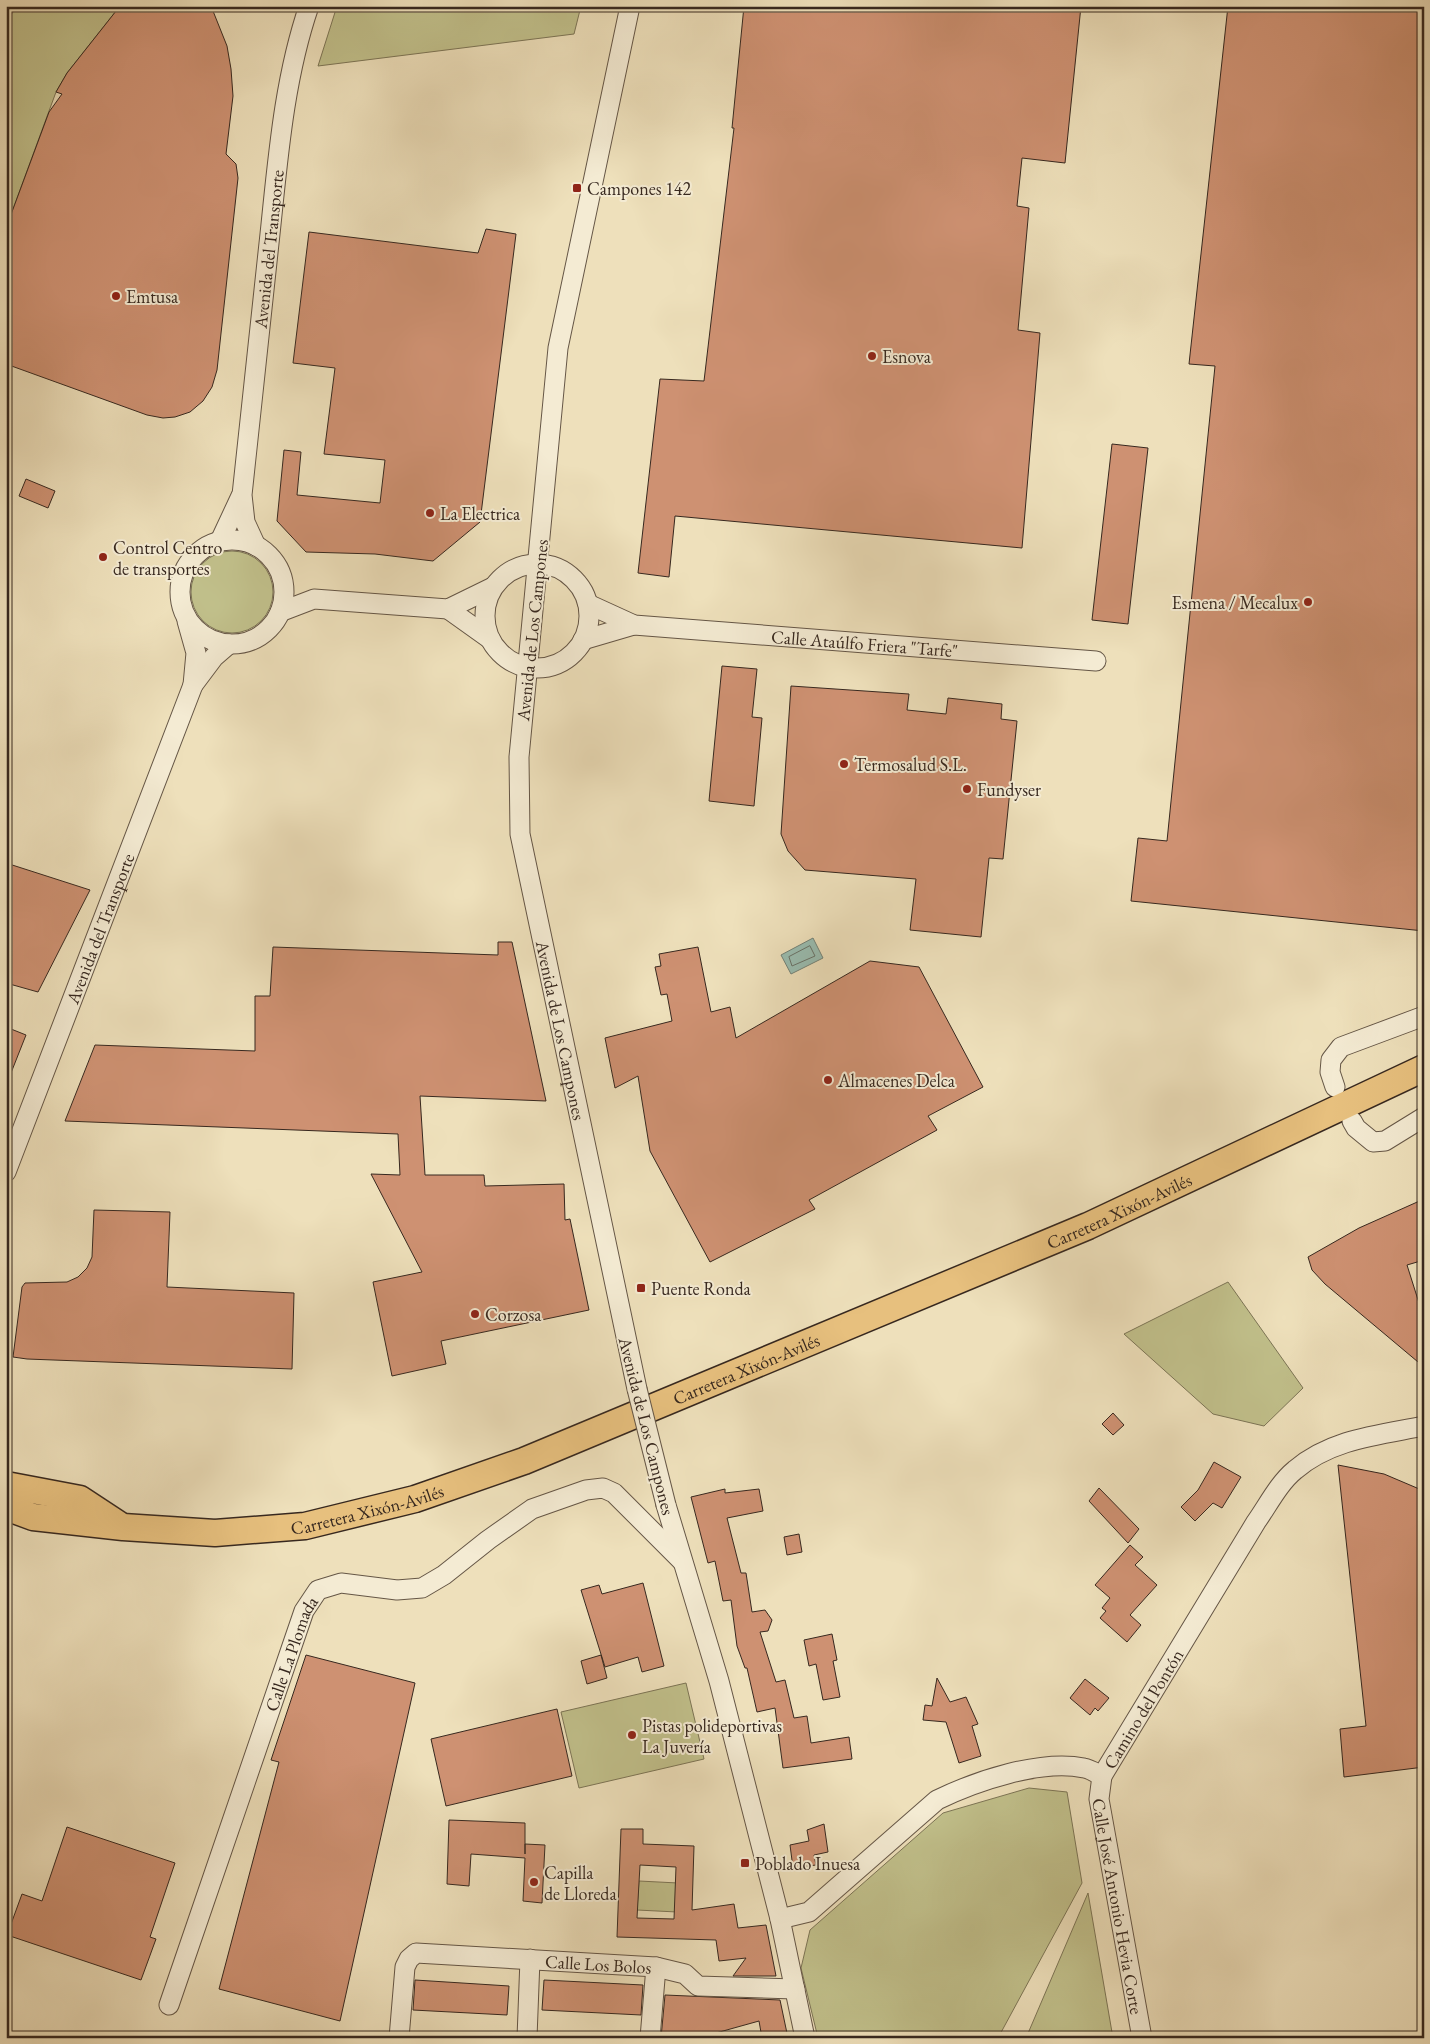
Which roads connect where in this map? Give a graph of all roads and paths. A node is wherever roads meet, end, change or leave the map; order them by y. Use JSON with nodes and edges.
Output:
{"nodes":[{"id":1,"x":309,"y":6,"type":"edge"},
{"id":2,"x":630,"y":6,"type":"edge"},
{"id":3,"x":242,"y":495,"type":"junction"},
{"id":4,"x":220,"y":541,"type":"junction"},
{"id":5,"x":256,"y":546,"type":"junction"},
{"id":6,"x":538,"y":563,"type":"junction"},
{"id":7,"x":282,"y":577,"type":"junction"},
{"id":8,"x":493,"y":587,"type":"junction"},
{"id":9,"x":314,"y":599,"type":"junction"},
{"id":10,"x":588,"y":604,"type":"junction"},
{"id":11,"x":448,"y":609,"type":"junction"},
{"id":12,"x":280,"y":612,"type":"junction"},
{"id":13,"x":187,"y":620,"type":"junction"},
{"id":14,"x":634,"y":625,"type":"junction"},
{"id":15,"x":490,"y":639,"type":"junction"},
{"id":16,"x":583,"y":640,"type":"junction"},
{"id":17,"x":229,"y":644,"type":"junction"},
{"id":18,"x":1096,"y":661,"type":"dead end"},
{"id":19,"x":528,"y":668,"type":"junction"},
{"id":20,"x":193,"y":686,"type":"junction"},
{"id":21,"x":1424,"y":1016,"type":"edge"},
{"id":22,"x":1424,"y":1068,"type":"edge"},
{"id":23,"x":1335,"y":1087,"type":"dead end"},
{"id":24,"x":1424,"y":1117,"type":"edge"},
{"id":25,"x":1352,"y":1121,"type":"dead end"},
{"id":26,"x":6,"y":1172,"type":"edge"},
{"id":27,"x":1424,"y":1426,"type":"edge"},
{"id":28,"x":6,"y":1485,"type":"edge"},
{"id":29,"x":6,"y":1507,"type":"edge"},
{"id":30,"x":33,"y":1517,"type":"junction"},
{"id":31,"x":6,"y":1521,"type":"edge"},
{"id":32,"x":123,"y":1527,"type":"junction"},
{"id":33,"x":682,"y":1561,"type":"junction"},
{"id":34,"x":1102,"y":1776,"type":"junction"},
{"id":35,"x":780,"y":1919,"type":"junction"},
{"id":36,"x":530,"y":1959,"type":"junction"},
{"id":37,"x":656,"y":1967,"type":"junction"},
{"id":38,"x":795,"y":1989,"type":"junction"},
{"id":39,"x":169,"y":2005,"type":"dead end"},
{"id":40,"x":398,"y":2038,"type":"edge"},
{"id":41,"x":527,"y":2038,"type":"edge"},
{"id":42,"x":650,"y":2038,"type":"edge"},
{"id":43,"x":804,"y":2038,"type":"edge"},
{"id":44,"x":1142,"y":2038,"type":"edge"}],
"edges":[{"from":1,"to":3,"type":"street","name":"Avenida del Transporte"},
{"from":2,"to":6,"type":"street","name":"Avenida de Los Campones"},
{"from":3,"to":4,"type":"street"},
{"from":3,"to":5,"type":"street"},
{"from":4,"to":5,"type":"street"},
{"from":4,"to":13,"type":"street"},
{"from":5,"to":7,"type":"street"},
{"from":6,"to":8,"type":"street"},
{"from":6,"to":10,"type":"street"},
{"from":6,"to":19,"type":"street","name":"Avenida de Los Campones"},
{"from":7,"to":9,"type":"street"},
{"from":7,"to":12,"type":"street"},
{"from":8,"to":11,"type":"street"},
{"from":8,"to":15,"type":"street"},
{"from":9,"to":11,"type":"street"},
{"from":9,"to":12,"type":"street"},
{"from":10,"to":14,"type":"street","name":"Calle Ataúlfo Friera \"Tarfe\""},
{"from":10,"to":16,"type":"street"},
{"from":11,"to":15,"type":"street"},
{"from":12,"to":17,"type":"street"},
{"from":13,"to":17,"type":"street"},
{"from":13,"to":20,"type":"street"},
{"from":14,"to":16,"type":"street","name":"Calle Ataúlfo Friera \"Tarfe\""},
{"from":14,"to":18,"type":"street","name":"Calle Ataúlfo Friera \"Tarfe\""},
{"from":15,"to":19,"type":"street"},
{"from":16,"to":19,"type":"street"},
{"from":17,"to":20,"type":"street"},
{"from":19,"to":33,"type":"street","name":"Avenida de Los Campones","bridge":true},
{"from":20,"to":26,"type":"street","name":"Avenida del Transporte"},
{"from":21,"to":23,"type":"street"},
{"from":22,"to":32,"type":"highway","name":"Carretera Xixón-Avilés"},
{"from":24,"to":25,"type":"street"},
{"from":27,"to":34,"type":"street","name":"Camino del Pontón"},
{"from":28,"to":32,"type":"highway"},
{"from":29,"to":30,"type":"highway","name":"Carretera Xixón-Avilés"},
{"from":30,"to":31,"type":"highway","name":"Carretera Xixón-Avilés"},
{"from":30,"to":32,"type":"highway","name":"Carretera Xixón-Avilés"},
{"from":33,"to":35,"type":"street","name":"Avenida de Los Campones"},
{"from":33,"to":39,"type":"street","name":"Calle La Plomada"},
{"from":34,"to":35,"type":"street","name":"Camino del Pontón"},
{"from":34,"to":44,"type":"street","name":"Calle José Antonio Hevia Corte"},
{"from":35,"to":38,"type":"street","name":"Avenida de Los Campones"},
{"from":36,"to":37,"type":"street","name":"Calle Los Bolos"},
{"from":36,"to":40,"type":"street","name":"Calle Los Bolos"},
{"from":36,"to":41,"type":"street"},
{"from":37,"to":38,"type":"street","name":"Calle Los Bolos"},
{"from":37,"to":42,"type":"street"},
{"from":38,"to":43,"type":"street","name":"Avenida de Los Campones"}]}
